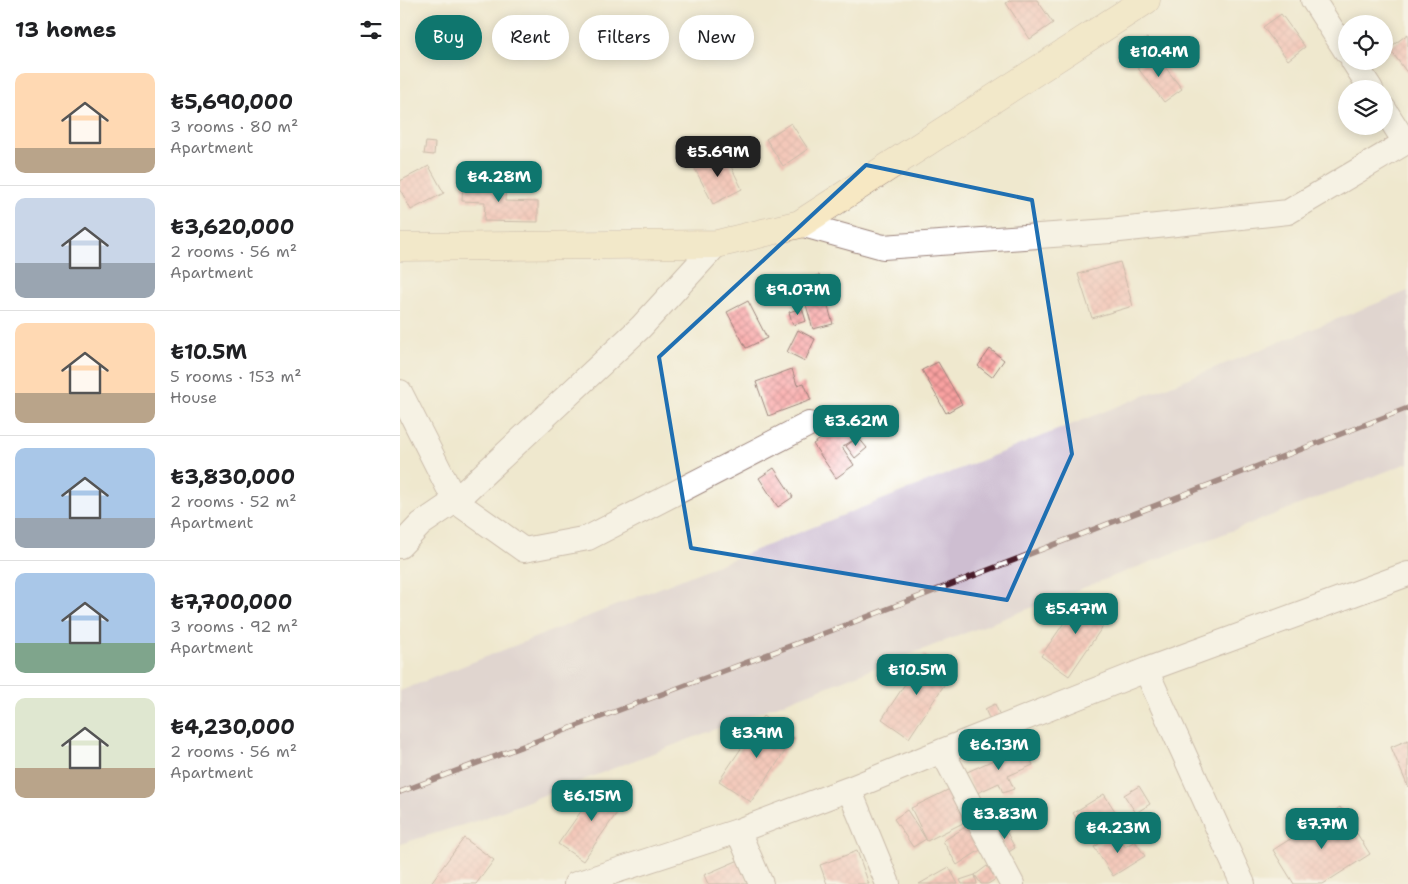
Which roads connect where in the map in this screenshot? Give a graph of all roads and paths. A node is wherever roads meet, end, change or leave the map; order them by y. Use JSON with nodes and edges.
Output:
{"nodes":[{"id":1,"x":1146,"y":0,"type":"edge"},
{"id":2,"x":1313,"y":0,"type":"edge"},
{"id":3,"x":1338,"y":39,"type":"edge"},
{"id":4,"x":1393,"y":122,"type":"edge"},
{"id":5,"x":1407,"y":142,"type":"edge"},
{"id":6,"x":800,"y":224,"type":"junction"},
{"id":7,"x":717,"y":244,"type":"junction"},
{"id":8,"x":400,"y":247,"type":"edge"},
{"id":9,"x":400,"y":392,"type":"edge"},
{"id":10,"x":809,"y":424,"type":"dead end"},
{"id":11,"x":455,"y":501,"type":"junction"},
{"id":12,"x":400,"y":546,"type":"edge"},
{"id":13,"x":1408,"y":574,"type":"edge"},
{"id":14,"x":1146,"y":670,"type":"junction"},
{"id":15,"x":942,"y":750,"type":"junction"},
{"id":16,"x":849,"y":789,"type":"junction"},
{"id":17,"x":738,"y":831,"type":"junction"},
{"id":18,"x":576,"y":884,"type":"edge"},
{"id":19,"x":761,"y":884,"type":"edge"},
{"id":20,"x":888,"y":884,"type":"edge"},
{"id":21,"x":1012,"y":884,"type":"edge"},
{"id":22,"x":1243,"y":884,"type":"edge"}],
"edges":[{"from":1,"to":6,"type":"street"},
{"from":2,"to":3,"type":"street"},
{"from":4,"to":5,"type":"street"},
{"from":5,"to":6,"type":"street"},
{"from":6,"to":7,"type":"street"},
{"from":7,"to":8,"type":"street"},
{"from":7,"to":11,"type":"street"},
{"from":9,"to":11,"type":"street"},
{"from":10,"to":11,"type":"street"},
{"from":11,"to":12,"type":"street"},
{"from":13,"to":14,"type":"street"},
{"from":14,"to":15,"type":"street"},
{"from":14,"to":22,"type":"street"},
{"from":15,"to":16,"type":"street"},
{"from":15,"to":21,"type":"street"},
{"from":16,"to":17,"type":"street"},
{"from":16,"to":20,"type":"street"},
{"from":17,"to":18,"type":"street"},
{"from":17,"to":19,"type":"street"}]}
